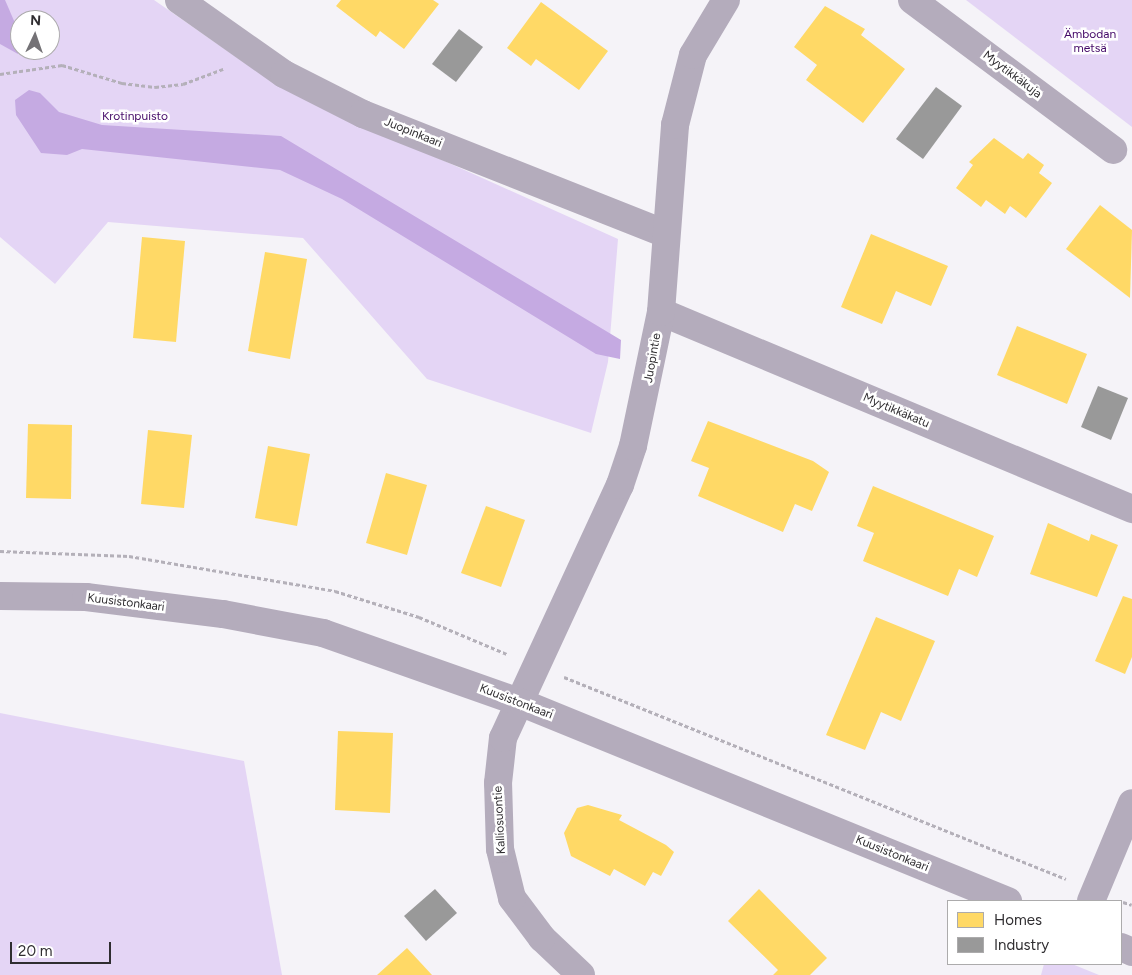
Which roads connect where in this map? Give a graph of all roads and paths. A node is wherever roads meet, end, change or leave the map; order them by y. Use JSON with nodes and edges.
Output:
{"nodes":[{"id":1,"x":179,"y":0,"type":"edge"},
{"id":2,"x":726,"y":0,"type":"edge"},
{"id":3,"x":912,"y":0,"type":"edge"},
{"id":4,"x":247,"y":48,"type":"junction"},
{"id":5,"x":0,"y":74,"type":"edge"},
{"id":6,"x":1113,"y":150,"type":"dead end"},
{"id":7,"x":664,"y":232,"type":"junction"},
{"id":8,"x":661,"y":312,"type":"junction"},
{"id":9,"x":1132,"y":509,"type":"edge"},
{"id":10,"x":0,"y":551,"type":"edge"},
{"id":11,"x":0,"y":596,"type":"edge"},
{"id":12,"x":517,"y":658,"type":"dead end"},
{"id":13,"x":560,"y":676,"type":"dead end"},
{"id":14,"x":522,"y":703,"type":"junction"},
{"id":15,"x":1132,"y":803,"type":"edge"},
{"id":16,"x":1083,"y":892,"type":"edge"},
{"id":17,"x":1006,"y":900,"type":"edge"},
{"id":18,"x":581,"y":975,"type":"edge"}],
"edges":[{"from":1,"to":4,"type":"street","name":"Juopinkaari"},
{"from":2,"to":7,"type":"street","name":"Juopintie"},
{"from":3,"to":6,"type":"street","name":"Myytikkäkuja"},
{"from":4,"to":5,"type":"path"},
{"from":4,"to":7,"type":"street","name":"Juopinkaari"},
{"from":7,"to":8,"type":"street","name":"Juopintie"},
{"from":8,"to":9,"type":"street","name":"Myytikkäkatu"},
{"from":8,"to":14,"type":"street","name":"Juopintie"},
{"from":10,"to":12,"type":"path"},
{"from":11,"to":14,"type":"street","name":"Kuusistonkaari"},
{"from":13,"to":16,"type":"path"},
{"from":14,"to":17,"type":"street","name":"Kuusistonkaari"},
{"from":14,"to":18,"type":"street","name":"Kalliosuontie"},
{"from":15,"to":16,"type":"street"}]}
